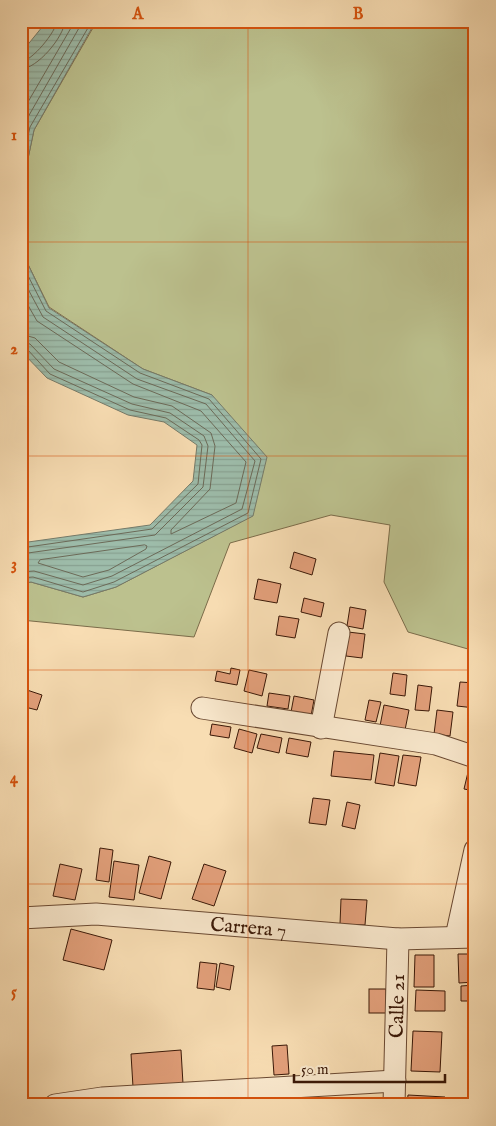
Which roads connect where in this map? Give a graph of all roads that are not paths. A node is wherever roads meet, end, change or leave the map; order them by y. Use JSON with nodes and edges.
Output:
{"nodes":[{"id":1,"x":339,"y":633,"type":"dead end"},
{"id":2,"x":202,"y":708,"type":"dead end"},
{"id":3,"x":321,"y":728,"type":"junction"},
{"id":4,"x":475,"y":757,"type":"edge"},
{"id":5,"x":475,"y":850,"type":"edge"},
{"id":6,"x":21,"y":918,"type":"edge"},
{"id":7,"x":465,"y":937,"type":"edge"},
{"id":8,"x":398,"y":939,"type":"junction"},
{"id":9,"x":395,"y":1081,"type":"junction"},
{"id":10,"x":55,"y":1105,"type":"edge"},
{"id":11,"x":394,"y":1105,"type":"edge"}],
"edges":[{"from":1,"to":3,"type":"street"},
{"from":2,"to":3,"type":"street"},
{"from":3,"to":4,"type":"street"},
{"from":5,"to":7,"type":"street"},
{"from":6,"to":8,"type":"street","name":"Carrera 7"},
{"from":7,"to":8,"type":"street","name":"Carrera 7"},
{"from":8,"to":9,"type":"street","name":"Calle 21"},
{"from":9,"to":10,"type":"street"},
{"from":9,"to":11,"type":"street","name":"Calle 21"}]}
